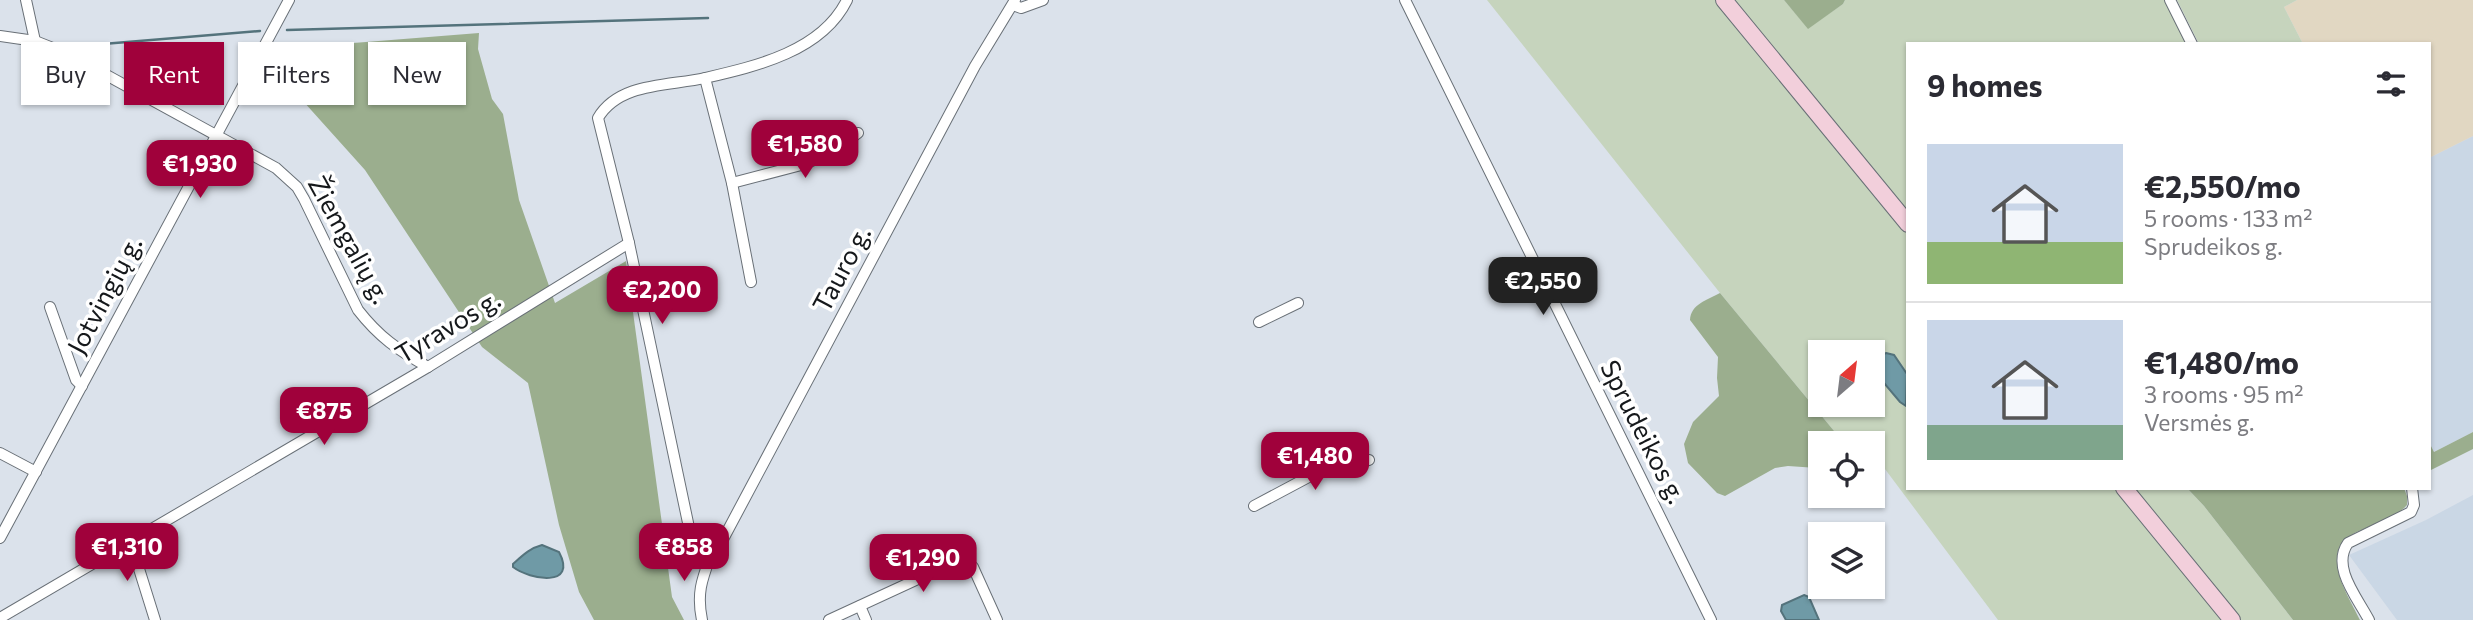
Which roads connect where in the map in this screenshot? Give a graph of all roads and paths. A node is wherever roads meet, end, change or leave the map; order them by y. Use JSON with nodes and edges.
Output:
{"nodes":[{"id":1,"x":26,"y":0,"type":"edge"},
{"id":2,"x":289,"y":0,"type":"edge"},
{"id":3,"x":847,"y":0,"type":"edge"},
{"id":4,"x":1043,"y":0,"type":"edge"},
{"id":5,"x":1405,"y":0,"type":"edge"},
{"id":6,"x":1724,"y":0,"type":"edge"},
{"id":7,"x":2170,"y":0,"type":"edge"},
{"id":8,"x":1014,"y":2,"type":"edge"},
{"id":9,"x":0,"y":36,"type":"edge"},
{"id":10,"x":35,"y":41,"type":"junction"},
{"id":11,"x":2191,"y":42,"type":"edge"},
{"id":12,"x":705,"y":78,"type":"junction"},
{"id":13,"x":858,"y":133,"type":"dead end"},
{"id":14,"x":217,"y":134,"type":"junction"},
{"id":15,"x":732,"y":183,"type":"junction"},
{"id":16,"x":1906,"y":222,"type":"edge"},
{"id":17,"x":629,"y":243,"type":"junction"},
{"id":18,"x":751,"y":282,"type":"dead end"},
{"id":19,"x":1298,"y":303,"type":"dead end"},
{"id":20,"x":50,"y":307,"type":"dead end"},
{"id":21,"x":1259,"y":322,"type":"dead end"},
{"id":22,"x":428,"y":366,"type":"junction"},
{"id":23,"x":82,"y":386,"type":"junction"},
{"id":24,"x":0,"y":453,"type":"edge"},
{"id":25,"x":1369,"y":460,"type":"dead end"},
{"id":26,"x":36,"y":472,"type":"junction"},
{"id":27,"x":2126,"y":490,"type":"edge"},
{"id":28,"x":2412,"y":490,"type":"edge"},
{"id":29,"x":1254,"y":506,"type":"dead end"},
{"id":30,"x":0,"y":538,"type":"edge"},
{"id":31,"x":135,"y":540,"type":"junction"},
{"id":32,"x":708,"y":549,"type":"junction"},
{"id":33,"x":860,"y":606,"type":"junction"},
{"id":34,"x":0,"y":618,"type":"edge"},
{"id":35,"x":155,"y":620,"type":"edge"},
{"id":36,"x":702,"y":620,"type":"edge"},
{"id":37,"x":829,"y":620,"type":"edge"},
{"id":38,"x":866,"y":620,"type":"edge"},
{"id":39,"x":997,"y":620,"type":"edge"},
{"id":40,"x":1711,"y":620,"type":"edge"},
{"id":41,"x":2232,"y":620,"type":"edge"},
{"id":42,"x":2368,"y":620,"type":"edge"}],
"edges":[{"from":1,"to":10,"type":"street"},
{"from":2,"to":14,"type":"street","name":"Jotvingių g."},
{"from":3,"to":12,"type":"street"},
{"from":4,"to":8,"type":"street"},
{"from":5,"to":40,"type":"street","name":"Sprudeikos g."},
{"from":6,"to":16,"type":"main road"},
{"from":7,"to":11,"type":"street"},
{"from":8,"to":32,"type":"street","name":"Tauro g."},
{"from":9,"to":10,"type":"street","name":"Žiemgalių g."},
{"from":10,"to":14,"type":"street","name":"Žiemgalių g."},
{"from":12,"to":15,"type":"street"},
{"from":12,"to":17,"type":"street"},
{"from":13,"to":15,"type":"street"},
{"from":14,"to":22,"type":"street","name":"Žiemgalių g."},
{"from":14,"to":23,"type":"street","name":"Jotvingių g."},
{"from":15,"to":18,"type":"street"},
{"from":17,"to":22,"type":"street","name":"Tyravos g."},
{"from":17,"to":32,"type":"street"},
{"from":19,"to":21,"type":"street"},
{"from":20,"to":23,"type":"street"},
{"from":22,"to":31,"type":"street","name":"Tyravos g."},
{"from":23,"to":26,"type":"street","name":"Jotvingių g."},
{"from":24,"to":26,"type":"street"},
{"from":25,"to":29,"type":"street"},
{"from":26,"to":30,"type":"street","name":"Jotvingių g."},
{"from":27,"to":41,"type":"main road"},
{"from":28,"to":42,"type":"street"},
{"from":31,"to":34,"type":"street","name":"Tyravos g."},
{"from":31,"to":35,"type":"street"},
{"from":32,"to":36,"type":"street","name":"Tauro g."},
{"from":33,"to":37,"type":"street"},
{"from":33,"to":38,"type":"street"},
{"from":33,"to":39,"type":"street"}]}
